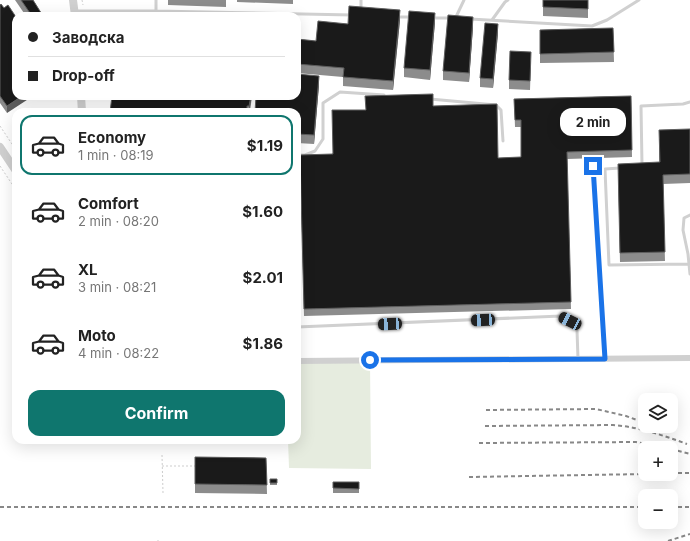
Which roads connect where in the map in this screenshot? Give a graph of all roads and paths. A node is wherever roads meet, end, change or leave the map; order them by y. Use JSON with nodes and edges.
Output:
{"nodes":[{"id":1,"x":74,"y":0,"type":"edge"},
{"id":2,"x":156,"y":0,"type":"edge"},
{"id":3,"x":361,"y":0,"type":"edge"},
{"id":4,"x":464,"y":0,"type":"edge"},
{"id":5,"x":508,"y":0,"type":"edge"},
{"id":6,"x":639,"y":0,"type":"edge"},
{"id":7,"x":156,"y":11,"type":"junction"},
{"id":8,"x":75,"y":12,"type":"edge"},
{"id":9,"x":116,"y":12,"type":"edge"},
{"id":10,"x":206,"y":12,"type":"edge"},
{"id":11,"x":301,"y":14,"type":"edge"},
{"id":12,"x":354,"y":15,"type":"edge"},
{"id":13,"x":360,"y":16,"type":"edge"},
{"id":14,"x":392,"y":16,"type":"edge"},
{"id":15,"x":416,"y":17,"type":"edge"},
{"id":16,"x":432,"y":18,"type":"edge"},
{"id":17,"x":456,"y":18,"type":"junction"},
{"id":18,"x":492,"y":20,"type":"junction"},
{"id":19,"x":386,"y":96,"type":"edge"},
{"id":20,"x":424,"y":99,"type":"edge"},
{"id":21,"x":690,"y":102,"type":"edge"},
{"id":22,"x":0,"y":126,"type":"edge"},
{"id":23,"x":503,"y":141,"type":"dead end"},
{"id":24,"x":12,"y":144,"type":"edge"},
{"id":25,"x":0,"y":146,"type":"edge"},
{"id":26,"x":301,"y":155,"type":"edge"},
{"id":27,"x":3,"y":158,"type":"edge"},
{"id":28,"x":0,"y":166,"type":"edge"},
{"id":29,"x":12,"y":166,"type":"edge"},
{"id":30,"x":593,"y":166,"type":"dead end"},
{"id":31,"x":642,"y":167,"type":"edge"},
{"id":32,"x":627,"y":168,"type":"edge"},
{"id":33,"x":12,"y":184,"type":"edge"},
{"id":34,"x":690,"y":215,"type":"edge"},
{"id":35,"x":689,"y":264,"type":"edge"},
{"id":36,"x":690,"y":274,"type":"edge"},
{"id":37,"x":301,"y":328,"type":"edge"},
{"id":38,"x":690,"y":358,"type":"edge"},
{"id":39,"x":578,"y":359,"type":"junction"},
{"id":40,"x":605,"y":359,"type":"junction"},
{"id":41,"x":301,"y":361,"type":"edge"},
{"id":42,"x":162,"y":455,"type":"dead end"},
{"id":43,"x":162,"y":466,"type":"junction"},
{"id":44,"x":200,"y":466,"type":"edge"},
{"id":45,"x":163,"y":493,"type":"dead end"}],
"edges":[{"from":1,"to":8,"type":"street"},
{"from":2,"to":7,"type":"lane"},
{"from":3,"to":13,"type":"lane"},
{"from":4,"to":17,"type":"lane"},
{"from":5,"to":18,"type":"lane"},
{"from":6,"to":18,"type":"lane"},
{"from":7,"to":9,"type":"lane"},
{"from":7,"to":10,"type":"lane"},
{"from":11,"to":12,"type":"lane"},
{"from":14,"to":15,"type":"lane"},
{"from":16,"to":17,"type":"lane"},
{"from":17,"to":18,"type":"lane"},
{"from":19,"to":26,"type":"lane"},
{"from":20,"to":23,"type":"lane"},
{"from":21,"to":31,"type":"lane"},
{"from":22,"to":24,"type":"path"},
{"from":25,"to":27,"type":"street"},
{"from":27,"to":29,"type":"street"},
{"from":28,"to":33,"type":"path"},
{"from":30,"to":40,"type":"lane"},
{"from":32,"to":35,"type":"lane"},
{"from":34,"to":35,"type":"lane"},
{"from":35,"to":36,"type":"lane"},
{"from":37,"to":39,"type":"lane"},
{"from":38,"to":40,"type":"street"},
{"from":39,"to":40,"type":"street"},
{"from":39,"to":41,"type":"street"},
{"from":42,"to":43,"type":"path"},
{"from":43,"to":44,"type":"path"},
{"from":43,"to":45,"type":"path"}]}
